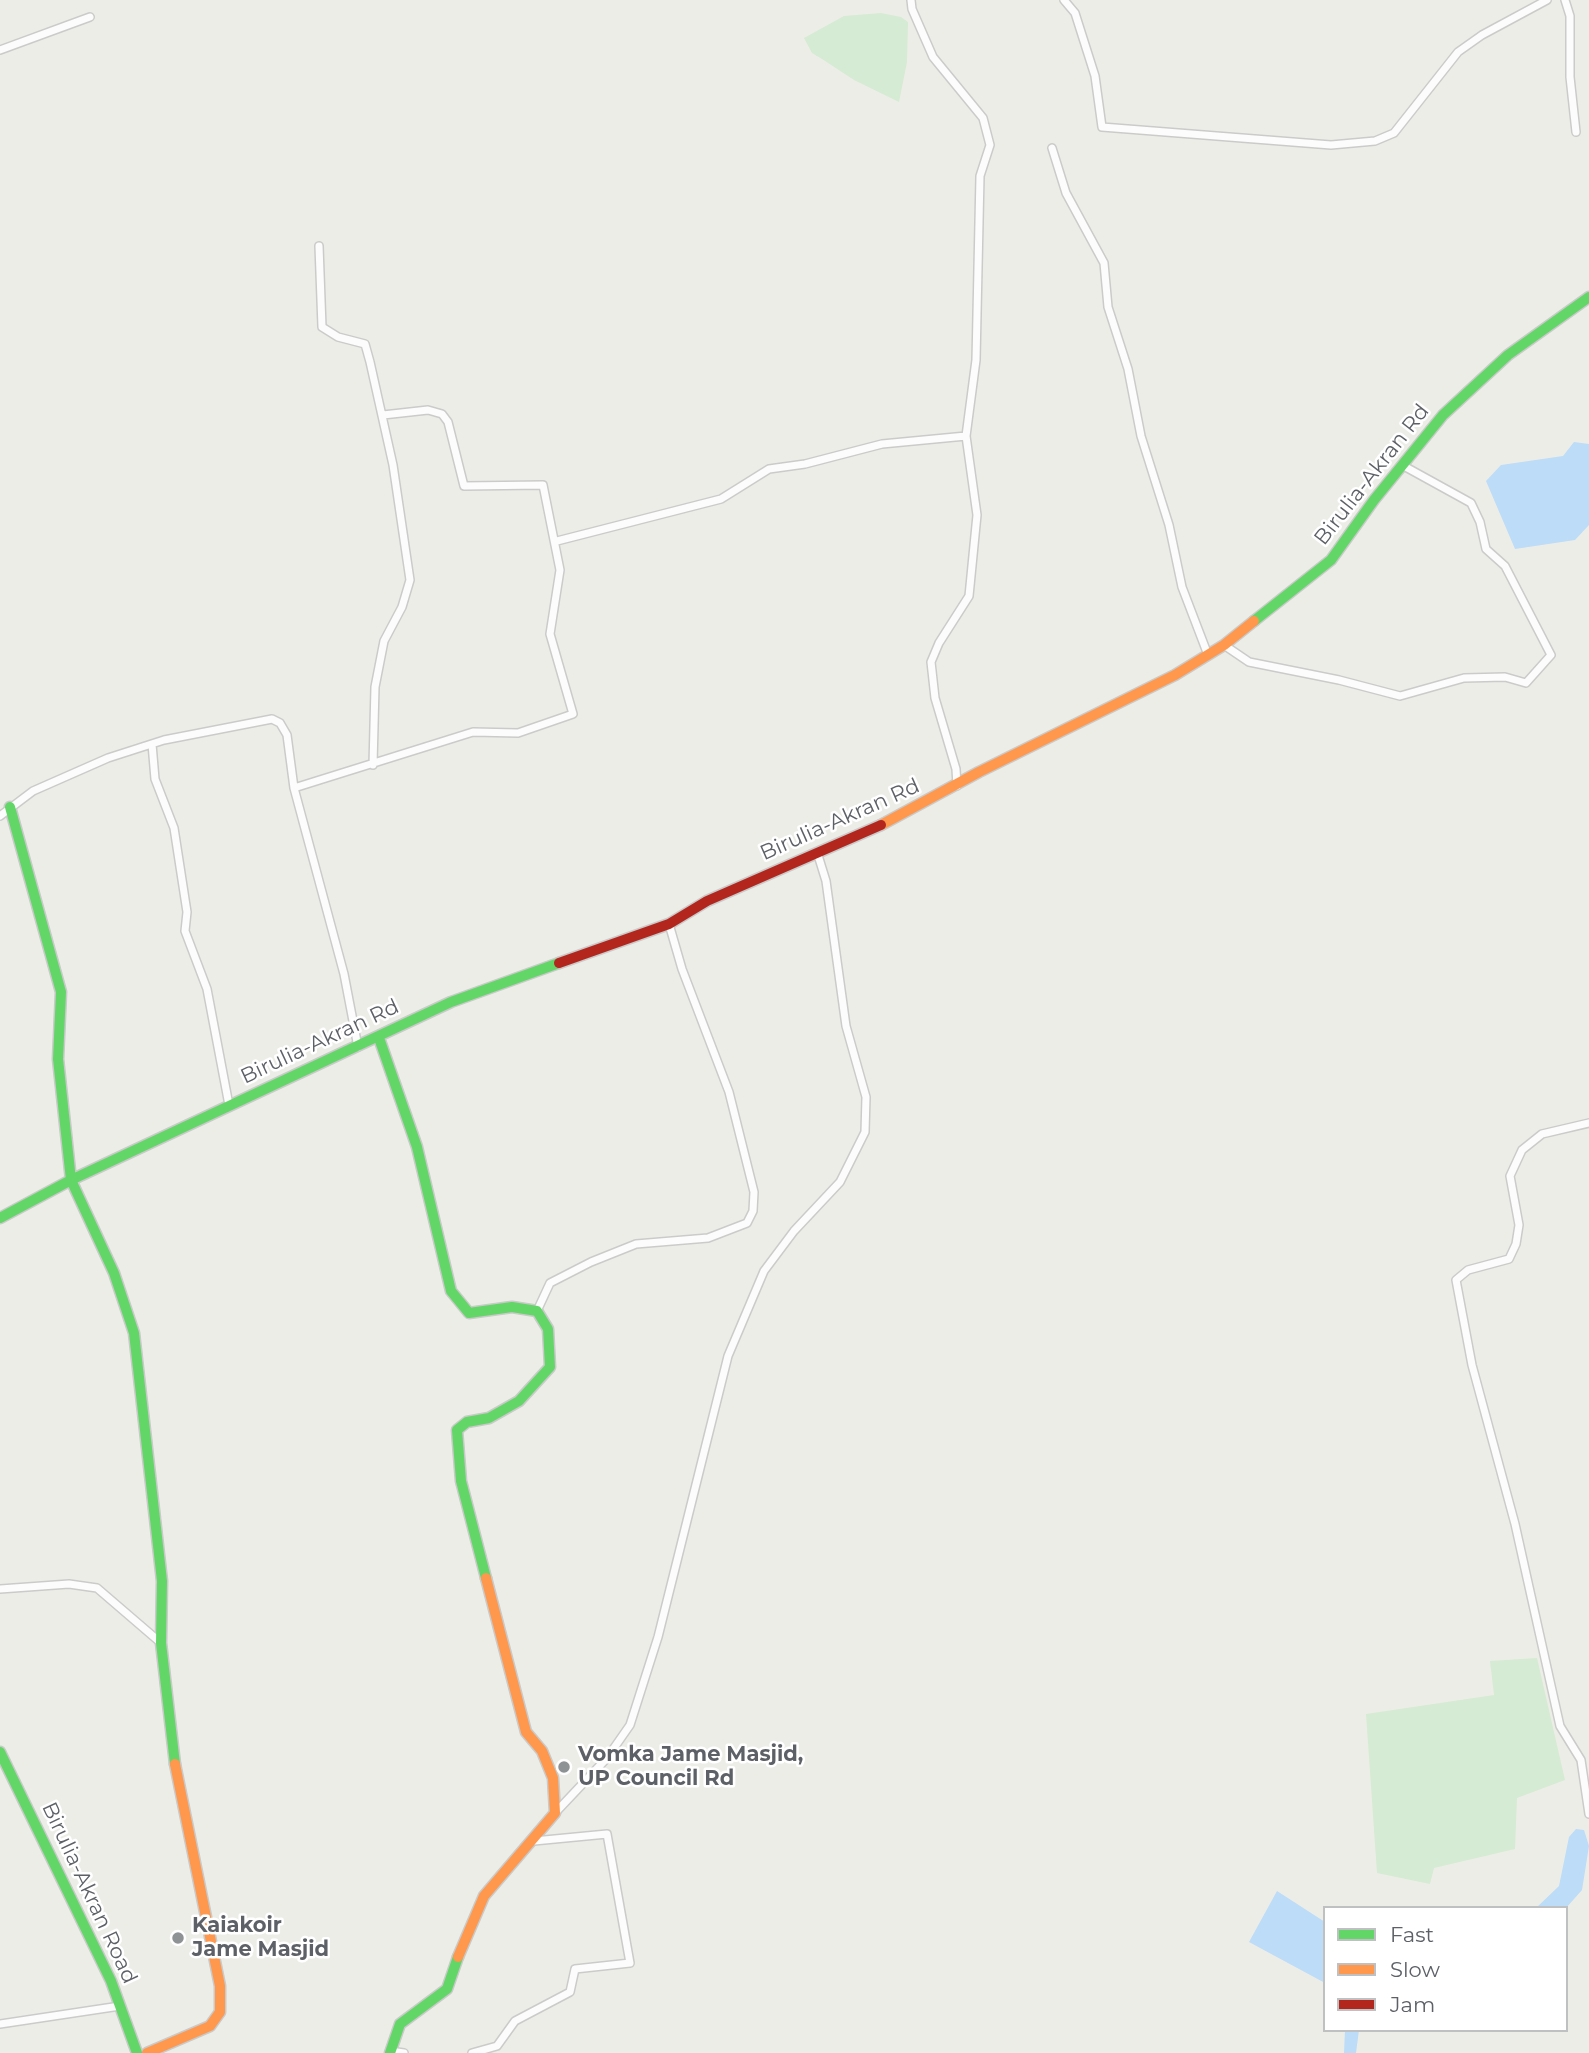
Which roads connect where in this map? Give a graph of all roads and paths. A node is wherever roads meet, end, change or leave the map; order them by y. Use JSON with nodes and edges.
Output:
{"nodes":[{"id":1,"x":911,"y":0,"type":"edge"},
{"id":2,"x":1064,"y":0,"type":"edge"},
{"id":3,"x":1547,"y":0,"type":"edge"},
{"id":4,"x":1565,"y":0,"type":"edge"},
{"id":5,"x":90,"y":17,"type":"dead end"},
{"id":6,"x":0,"y":50,"type":"edge"},
{"id":7,"x":1576,"y":132,"type":"dead end"},
{"id":8,"x":1052,"y":148,"type":"dead end"},
{"id":9,"x":319,"y":246,"type":"dead end"},
{"id":10,"x":1589,"y":297,"type":"edge"},
{"id":11,"x":383,"y":415,"type":"junction"},
{"id":12,"x":967,"y":436,"type":"junction"},
{"id":13,"x":1402,"y":465,"type":"junction"},
{"id":14,"x":557,"y":541,"type":"junction"},
{"id":15,"x":1224,"y":645,"type":"junction"},
{"id":16,"x":1208,"y":655,"type":"junction"},
{"id":17,"x":152,"y":744,"type":"junction"},
{"id":18,"x":373,"y":765,"type":"junction"},
{"id":19,"x":957,"y":786,"type":"junction"},
{"id":20,"x":294,"y":788,"type":"junction"},
{"id":21,"x":10,"y":807,"type":"junction"},
{"id":22,"x":0,"y":816,"type":"edge"},
{"id":23,"x":817,"y":852,"type":"junction"},
{"id":24,"x":669,"y":924,"type":"junction"},
{"id":25,"x":379,"y":1038,"type":"junction"},
{"id":26,"x":358,"y":1047,"type":"junction"},
{"id":27,"x":229,"y":1105,"type":"junction"},
{"id":28,"x":1589,"y":1123,"type":"edge"},
{"id":29,"x":71,"y":1180,"type":"junction"},
{"id":30,"x":0,"y":1218,"type":"edge"},
{"id":31,"x":537,"y":1311,"type":"junction"},
{"id":32,"x":0,"y":1589,"type":"edge"},
{"id":33,"x":161,"y":1643,"type":"junction"},
{"id":34,"x":0,"y":1752,"type":"edge"},
{"id":35,"x":555,"y":1813,"type":"junction"},
{"id":36,"x":1589,"y":1814,"type":"edge"},
{"id":37,"x":534,"y":1841,"type":"junction"},
{"id":38,"x":120,"y":2006,"type":"junction"},
{"id":39,"x":0,"y":2024,"type":"edge"},
{"id":40,"x":390,"y":2052,"type":"edge"},
{"id":41,"x":137,"y":2053,"type":"edge"},
{"id":42,"x":147,"y":2053,"type":"edge"},
{"id":43,"x":404,"y":2053,"type":"edge"},
{"id":44,"x":472,"y":2053,"type":"edge"}],
"edges":[{"from":1,"to":12,"type":"street"},
{"from":2,"to":3,"type":"street"},
{"from":4,"to":7,"type":"street"},
{"from":5,"to":6,"type":"street"},
{"from":8,"to":16,"type":"street"},
{"from":9,"to":11,"type":"street"},
{"from":10,"to":13,"type":"street","name":"Birulia-Akran Rd"},
{"from":11,"to":14,"type":"street"},
{"from":11,"to":18,"type":"street"},
{"from":12,"to":14,"type":"street"},
{"from":12,"to":19,"type":"street"},
{"from":13,"to":15,"type":"street","name":"Birulia-Akran Rd"},
{"from":13,"to":15,"type":"street"},
{"from":14,"to":18,"type":"street"},
{"from":15,"to":16,"type":"street","name":"Birulia-Akran Rd"},
{"from":16,"to":19,"type":"street","name":"Birulia-Akran Rd"},
{"from":17,"to":20,"type":"street"},
{"from":17,"to":21,"type":"street"},
{"from":17,"to":27,"type":"street"},
{"from":18,"to":20,"type":"street"},
{"from":19,"to":23,"type":"street","name":"Birulia-Akran Rd"},
{"from":20,"to":26,"type":"street"},
{"from":21,"to":22,"type":"street"},
{"from":21,"to":29,"type":"street"},
{"from":23,"to":24,"type":"street","name":"Birulia-Akran Rd"},
{"from":23,"to":35,"type":"street"},
{"from":24,"to":25,"type":"street","name":"Birulia-Akran Rd"},
{"from":24,"to":31,"type":"street"},
{"from":25,"to":26,"type":"street","name":"Birulia-Akran Rd"},
{"from":25,"to":31,"type":"street"},
{"from":26,"to":27,"type":"street","name":"Birulia-Akran Rd"},
{"from":27,"to":29,"type":"street","name":"Birulia-Akran Rd"},
{"from":28,"to":36,"type":"street"},
{"from":29,"to":30,"type":"street","name":"Birulia-Akran Rd"},
{"from":29,"to":33,"type":"street"},
{"from":31,"to":35,"type":"street"},
{"from":32,"to":33,"type":"street"},
{"from":33,"to":42,"type":"street"},
{"from":34,"to":38,"type":"street","name":"Birulia-Akran Road"},
{"from":35,"to":37,"type":"street"},
{"from":37,"to":40,"type":"street"},
{"from":37,"to":44,"type":"street"},
{"from":38,"to":39,"type":"street"},
{"from":38,"to":41,"type":"street","name":"Birulia-Akran Road"},
{"from":40,"to":43,"type":"street"}]}
